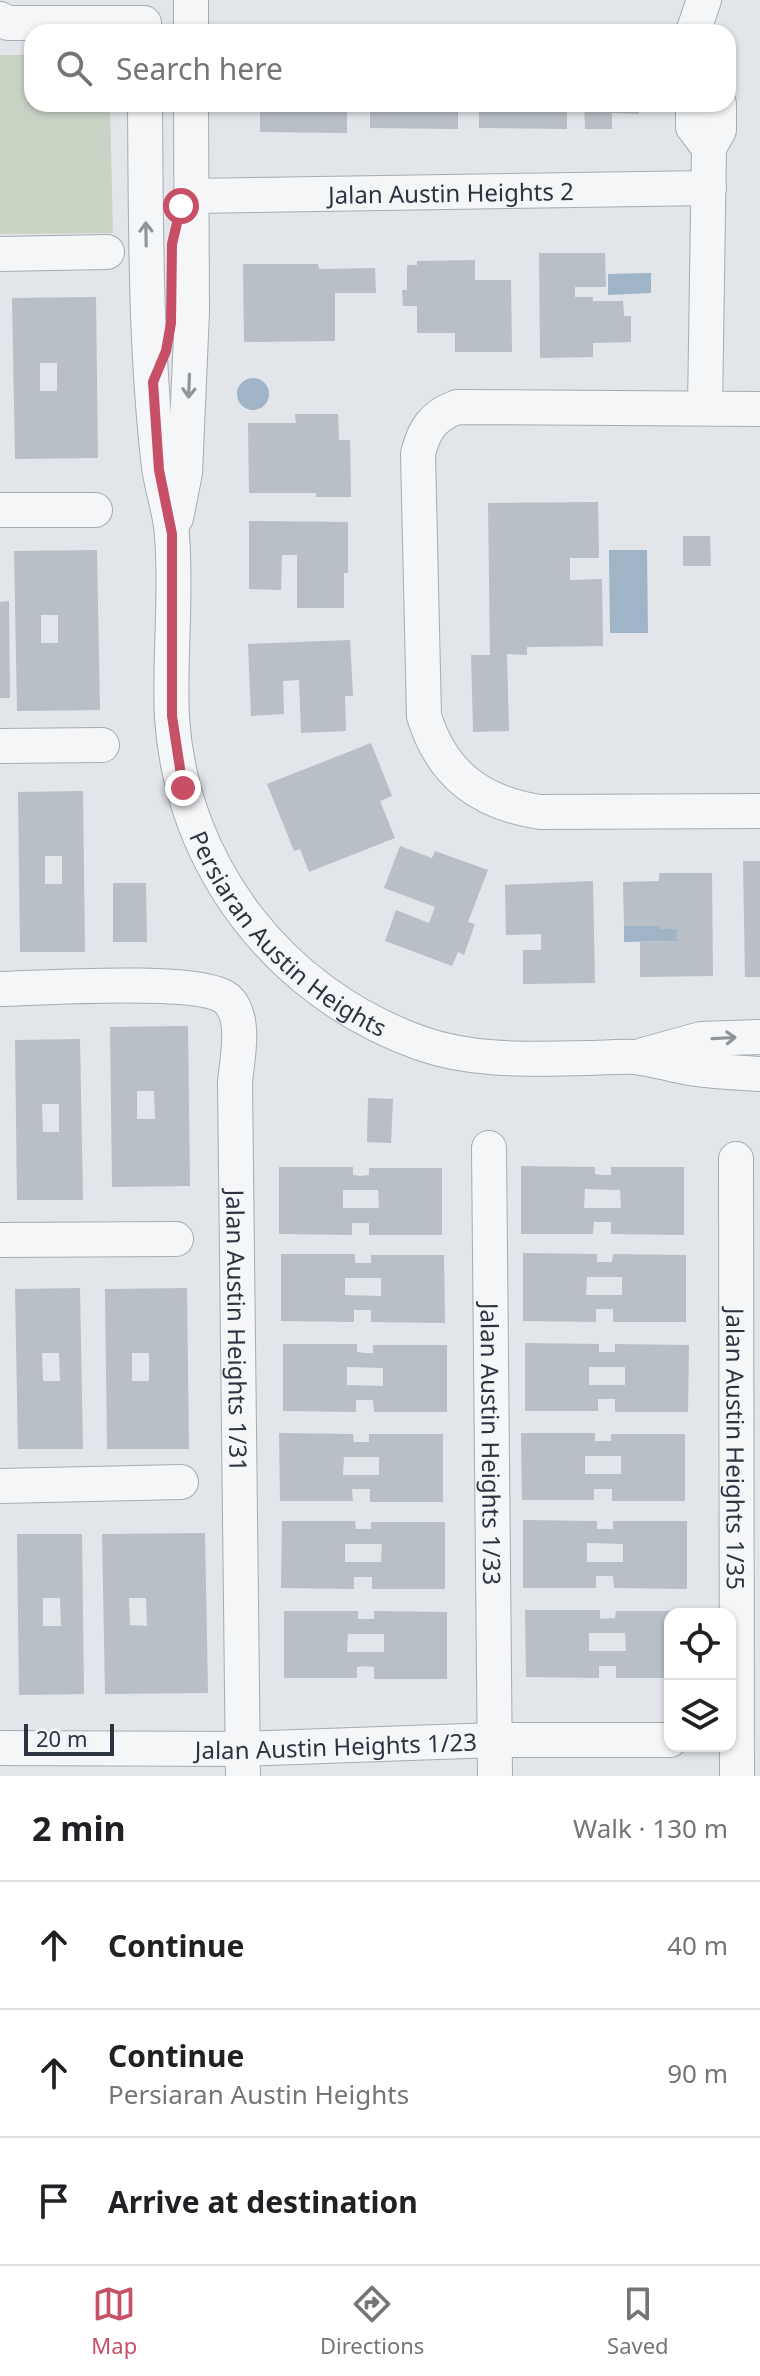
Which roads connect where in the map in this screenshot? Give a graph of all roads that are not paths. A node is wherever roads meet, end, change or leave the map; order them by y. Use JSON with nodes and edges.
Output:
{"nodes":[{"id":1,"x":191,"y":0,"type":"edge"},
{"id":2,"x":150,"y":13,"type":"edge"},
{"id":3,"x":0,"y":19,"type":"edge"},
{"id":4,"x":191,"y":24,"type":"edge"},
{"id":5,"x":145,"y":112,"type":"edge"},
{"id":6,"x":158,"y":112,"type":"edge"},
{"id":7,"x":693,"y":112,"type":"edge"},
{"id":8,"x":719,"y":112,"type":"edge"},
{"id":9,"x":188,"y":115,"type":"edge"},
{"id":10,"x":709,"y":148,"type":"junction"},
{"id":11,"x":709,"y":188,"type":"junction"},
{"id":12,"x":191,"y":196,"type":"junction"},
{"id":13,"x":107,"y":252,"type":"dead end"},
{"id":14,"x":0,"y":254,"type":"edge"},
{"id":15,"x":153,"y":382,"type":"junction"},
{"id":16,"x":705,"y":408,"type":"junction"},
{"id":17,"x":760,"y":409,"type":"edge"},
{"id":18,"x":0,"y":510,"type":"edge"},
{"id":19,"x":95,"y":510,"type":"dead end"},
{"id":20,"x":172,"y":534,"type":"junction"},
{"id":21,"x":102,"y":745,"type":"dead end"},
{"id":22,"x":0,"y":746,"type":"edge"},
{"id":23,"x":760,"y":811,"type":"edge"},
{"id":24,"x":0,"y":989,"type":"edge"},
{"id":25,"x":760,"y":1037,"type":"edge"},
{"id":26,"x":635,"y":1057,"type":"junction"},
{"id":27,"x":760,"y":1074,"type":"edge"},
{"id":28,"x":489,"y":1148,"type":"dead end"},
{"id":29,"x":736,"y":1159,"type":"dead end"},
{"id":30,"x":176,"y":1239,"type":"dead end"},
{"id":31,"x":0,"y":1240,"type":"edge"},
{"id":32,"x":181,"y":1482,"type":"dead end"},
{"id":33,"x":0,"y":1486,"type":"edge"},
{"id":34,"x":495,"y":1740,"type":"junction"},
{"id":35,"x":664,"y":1740,"type":"edge"},
{"id":36,"x":742,"y":1740,"type":"edge"},
{"id":37,"x":0,"y":1748,"type":"edge"},
{"id":38,"x":242,"y":1763,"type":"edge"},
{"id":39,"x":495,"y":1776,"type":"edge"},
{"id":40,"x":737,"y":1776,"type":"edge"}],
"edges":[{"from":1,"to":4,"type":"street"},
{"from":2,"to":3,"type":"street"},
{"from":15,"to":5,"type":"street","name":"Persiaran Austin Heights","one_way":true},
{"from":6,"to":12,"type":"street"},
{"from":7,"to":10,"type":"street"},
{"from":8,"to":10,"type":"street"},
{"from":9,"to":12,"type":"street","name":"Persiaran Austin Heights"},
{"from":10,"to":11,"type":"street"},
{"from":11,"to":12,"type":"street","name":"Jalan Austin Heights 2"},
{"from":11,"to":16,"type":"street"},
{"from":12,"to":15,"type":"street"},
{"from":12,"to":20,"type":"street","name":"Persiaran Austin Heights","one_way":true},
{"from":13,"to":14,"type":"street"},
{"from":15,"to":20,"type":"street","name":"Persiaran Austin Heights"},
{"from":16,"to":17,"type":"street"},
{"from":16,"to":23,"type":"street"},
{"from":18,"to":19,"type":"street"},
{"from":20,"to":26,"type":"street","name":"Persiaran Austin Heights"},
{"from":21,"to":22,"type":"street"},
{"from":24,"to":38,"type":"street","name":"Jalan Austin Heights 1/31"},
{"from":26,"to":25,"type":"street","name":"Persiaran Austin Heights","one_way":true},
{"from":26,"to":27,"type":"street","name":"Persiaran Austin Heights"},
{"from":28,"to":34,"type":"street","name":"Jalan Austin Heights 1/33"},
{"from":29,"to":36,"type":"street","name":"Jalan Austin Heights 1/35"},
{"from":30,"to":31,"type":"street"},
{"from":32,"to":33,"type":"street"},
{"from":34,"to":35,"type":"street","name":"Jalan Austin Heights 1/23"},
{"from":34,"to":38,"type":"street","name":"Jalan Austin Heights 1/23"},
{"from":34,"to":39,"type":"street","name":"Jalan Austin Heights 1/33"},
{"from":36,"to":40,"type":"street","name":"Jalan Austin Heights 1/35"},
{"from":37,"to":38,"type":"street","name":"Jalan Austin Heights 1/23"}]}
